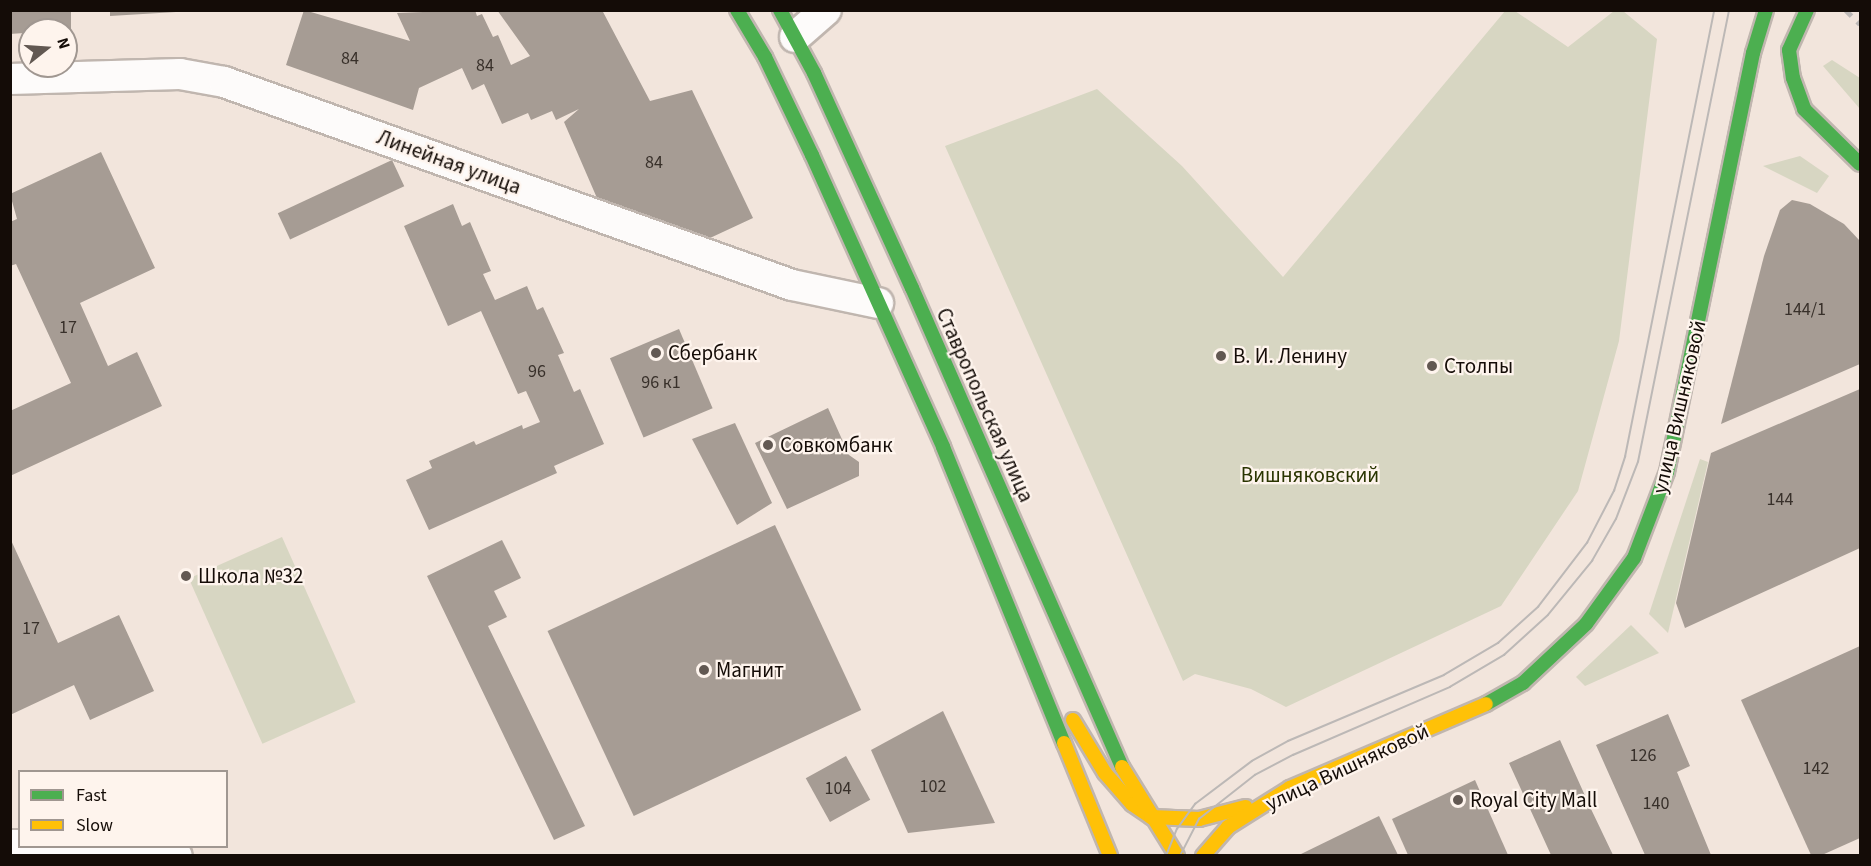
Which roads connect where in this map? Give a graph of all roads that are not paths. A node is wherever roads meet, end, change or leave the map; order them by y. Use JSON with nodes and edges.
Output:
{"nodes":[{"id":1,"x":737,"y":10,"type":"edge"},
{"id":2,"x":780,"y":10,"type":"edge"},
{"id":3,"x":826,"y":10,"type":"edge"},
{"id":4,"x":1766,"y":10,"type":"edge"},
{"id":5,"x":1807,"y":10,"type":"edge"},
{"id":6,"x":795,"y":37,"type":"junction"},
{"id":7,"x":10,"y":79,"type":"edge"},
{"id":8,"x":1860,"y":164,"type":"edge"},
{"id":9,"x":878,"y":303,"type":"junction"},
{"id":10,"x":993,"y":567,"type":"junction"},
{"id":11,"x":1290,"y":788,"type":"junction"},
{"id":12,"x":1151,"y":817,"type":"junction"},
{"id":13,"x":70,"y":848,"type":"edge"},
{"id":14,"x":177,"y":855,"type":"edge"},
{"id":15,"x":1110,"y":855,"type":"edge"},
{"id":16,"x":1177,"y":855,"type":"edge"},
{"id":17,"x":1203,"y":855,"type":"edge"}],
"edges":[{"from":1,"to":9,"type":"main road","name":"Ставропольская улица"},
{"from":2,"to":6,"type":"main road","name":"Ставропольская улица"},
{"from":3,"to":6,"type":"street"},
{"from":4,"to":11,"type":"main road","name":"улица Вишняковой"},
{"from":5,"to":8,"type":"main road"},
{"from":6,"to":12,"type":"main road","name":"Ставропольская улица"},
{"from":7,"to":9,"type":"street","name":"Линейная улица"},
{"from":9,"to":10,"type":"main road","name":"Ставропольская улица"},
{"from":10,"to":12,"type":"main road","name":"Ставропольская улица"},
{"from":10,"to":15,"type":"main road","name":"Ставропольская улица"},
{"from":11,"to":12,"type":"main road"},
{"from":11,"to":17,"type":"main road","name":"улица Вишняковой"},
{"from":12,"to":16,"type":"main road","name":"Ставропольская улица"},
{"from":13,"to":14,"type":"street"}]}
